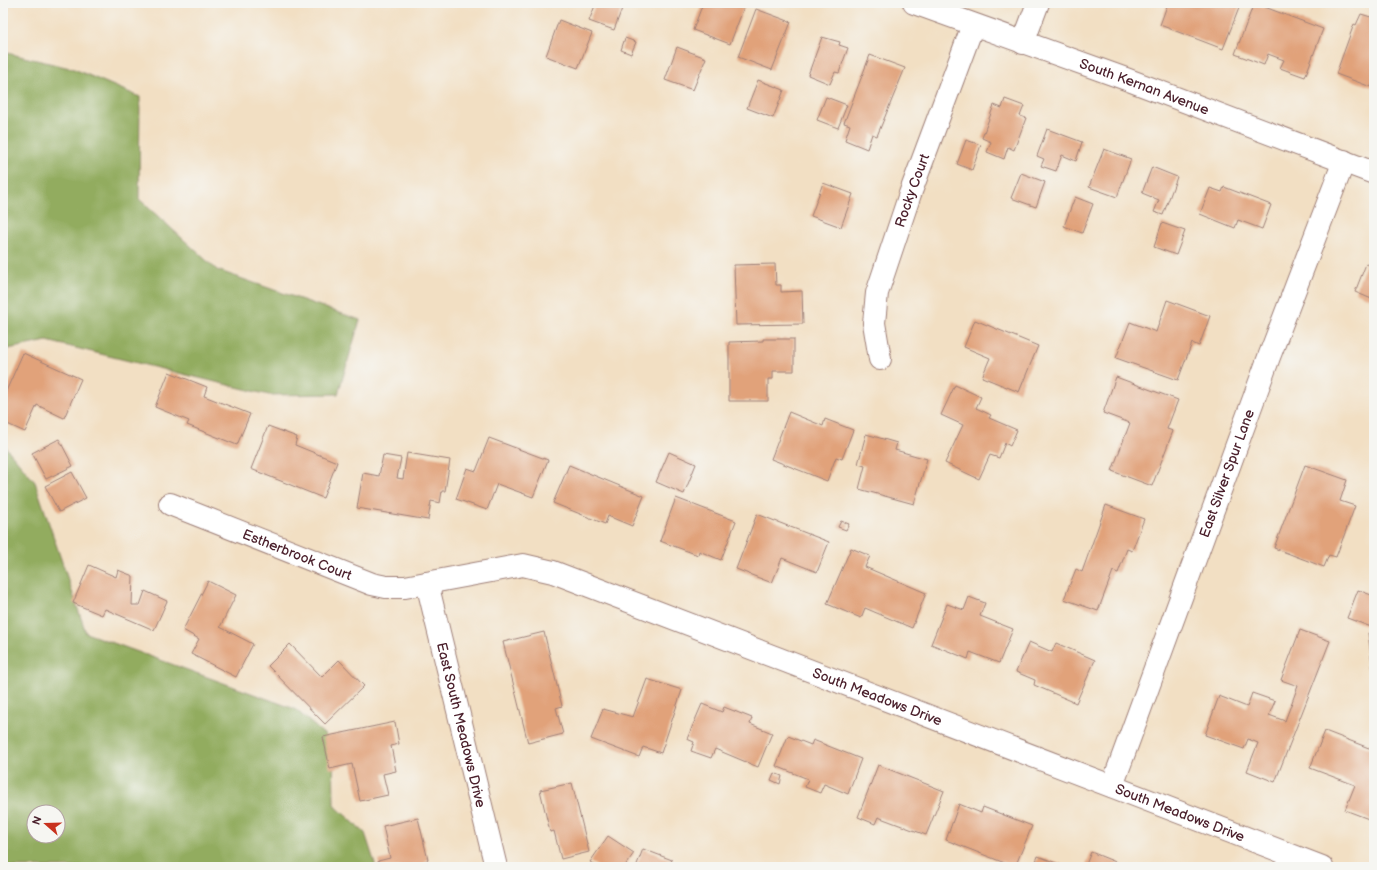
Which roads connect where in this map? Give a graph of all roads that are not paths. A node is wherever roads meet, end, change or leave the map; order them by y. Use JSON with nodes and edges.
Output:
{"nodes":[{"id":1,"x":914,"y":3,"type":"edge"},
{"id":2,"x":1038,"y":3,"type":"edge"},
{"id":3,"x":973,"y":25,"type":"junction"},
{"id":4,"x":1023,"y":43,"type":"junction"},
{"id":5,"x":1344,"y":161,"type":"junction"},
{"id":6,"x":1374,"y":173,"type":"edge"},
{"id":7,"x":880,"y":359,"type":"dead end"},
{"id":8,"x":170,"y":504,"type":"dead end"},
{"id":9,"x":427,"y":582,"type":"junction"},
{"id":10,"x":1112,"y":786,"type":"junction"},
{"id":11,"x":496,"y":867,"type":"edge"},
{"id":12,"x":1322,"y":867,"type":"edge"}],
"edges":[{"from":1,"to":3,"type":"street","name":"South Kernan Avenue"},
{"from":2,"to":4,"type":"street"},
{"from":3,"to":4,"type":"street","name":"South Kernan Avenue"},
{"from":3,"to":7,"type":"street","name":"Rocky Court"},
{"from":4,"to":5,"type":"street","name":"South Kernan Avenue"},
{"from":5,"to":6,"type":"street","name":"South Kernan Avenue"},
{"from":5,"to":10,"type":"street","name":"East Silver Spur Lane"},
{"from":8,"to":9,"type":"street","name":"Estherbrook Court"},
{"from":9,"to":10,"type":"street","name":"South Meadows Drive"},
{"from":9,"to":11,"type":"street","name":"East South Meadows Drive"},
{"from":10,"to":12,"type":"street","name":"South Meadows Drive"}]}
